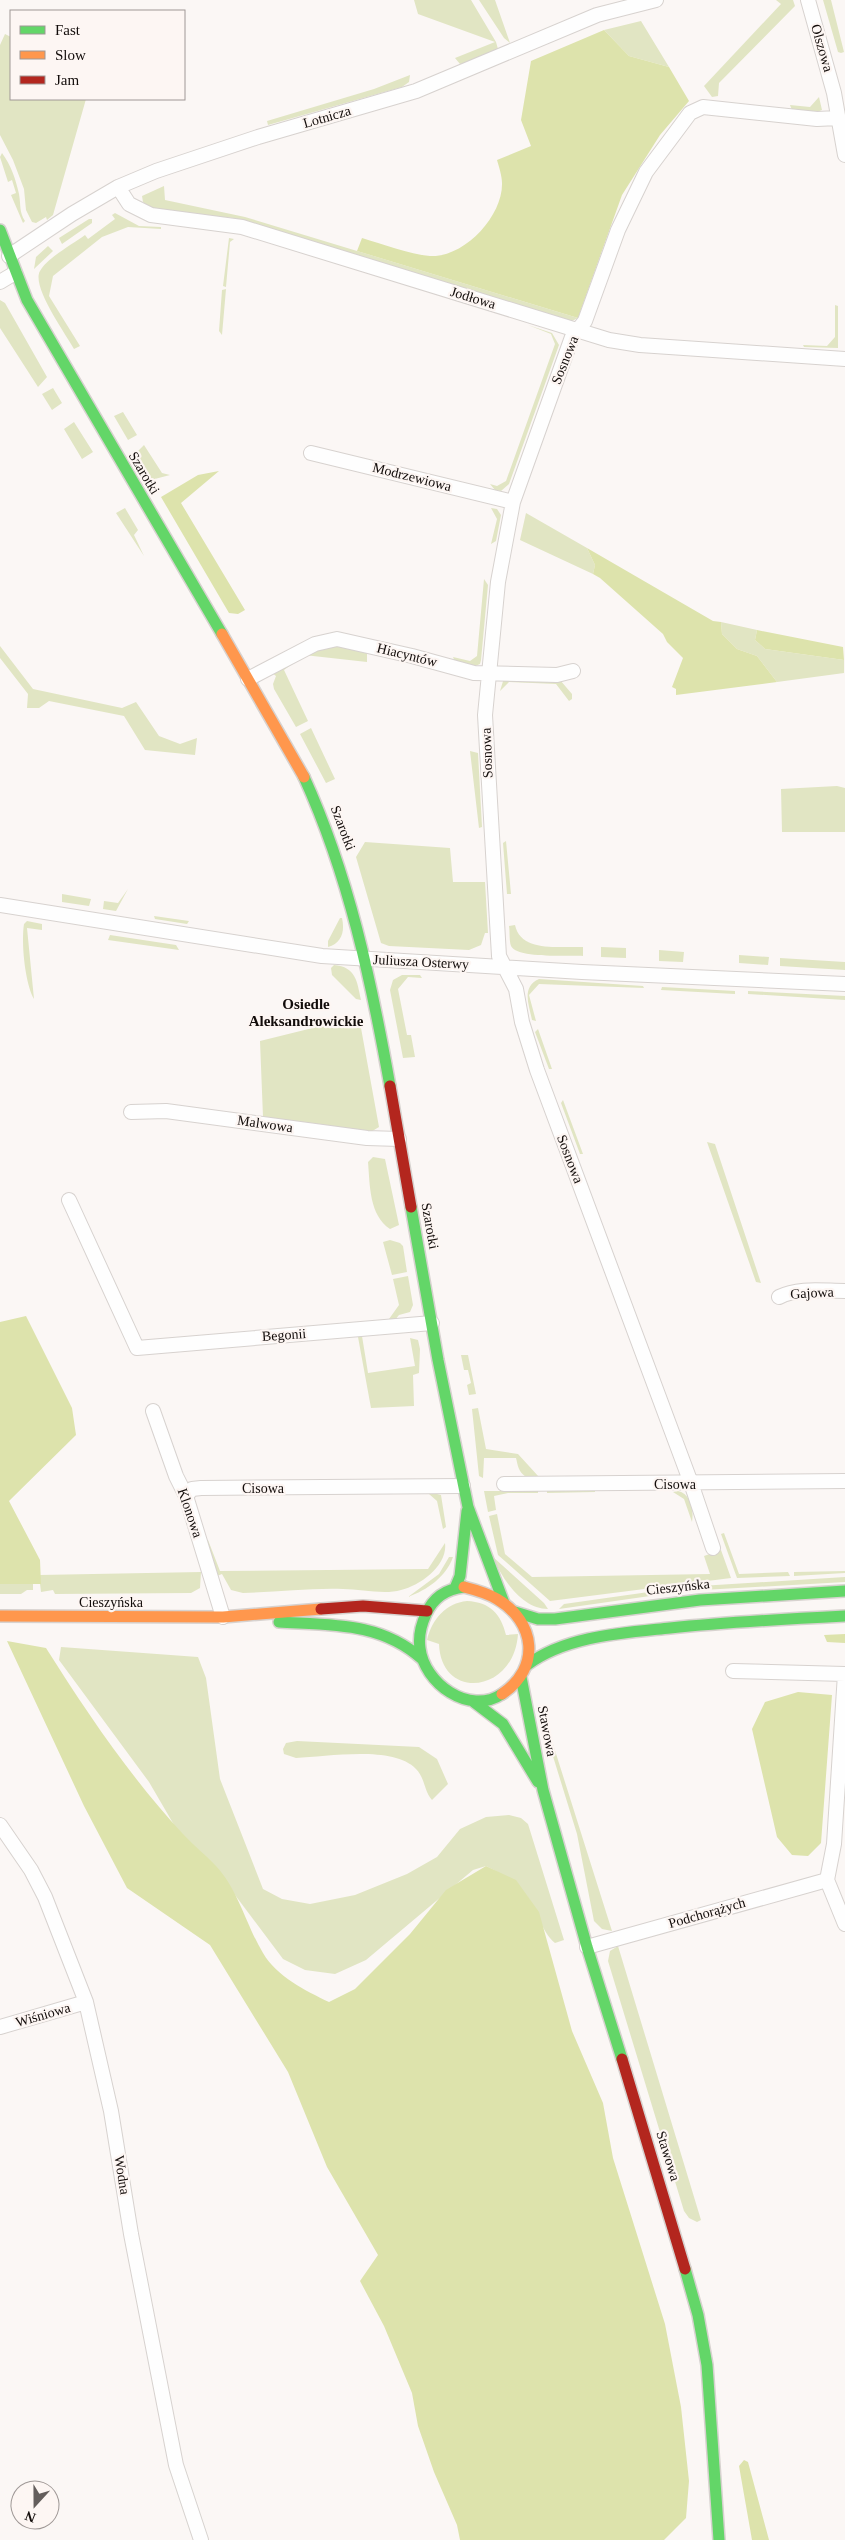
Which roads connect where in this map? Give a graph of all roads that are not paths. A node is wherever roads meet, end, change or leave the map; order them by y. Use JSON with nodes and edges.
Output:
{"nodes":[{"id":1,"x":656,"y":0,"type":"edge"},
{"id":2,"x":808,"y":0,"type":"edge"},
{"id":3,"x":838,"y":118,"type":"junction"},
{"id":4,"x":845,"y":155,"type":"edge"},
{"id":5,"x":118,"y":187,"type":"junction"},
{"id":6,"x":0,"y":230,"type":"edge"},
{"id":7,"x":8,"y":256,"type":"junction"},
{"id":8,"x":15,"y":273,"type":"junction"},
{"id":9,"x":0,"y":282,"type":"edge"},
{"id":10,"x":577,"y":330,"type":"junction"},
{"id":11,"x":845,"y":359,"type":"edge"},
{"id":12,"x":311,"y":453,"type":"dead end"},
{"id":13,"x":513,"y":502,"type":"junction"},
{"id":14,"x":573,"y":672,"type":"dead end"},
{"id":15,"x":488,"y":675,"type":"junction"},
{"id":16,"x":248,"y":679,"type":"junction"},
{"id":17,"x":0,"y":905,"type":"edge"},
{"id":18,"x":365,"y":958,"type":"junction"},
{"id":19,"x":503,"y":966,"type":"junction"},
{"id":20,"x":845,"y":984,"type":"edge"},
{"id":21,"x":131,"y":1112,"type":"dead end"},
{"id":22,"x":399,"y":1140,"type":"junction"},
{"id":23,"x":69,"y":1200,"type":"dead end"},
{"id":24,"x":845,"y":1291,"type":"edge"},
{"id":25,"x":779,"y":1296,"type":"dead end"},
{"id":26,"x":432,"y":1323,"type":"junction"},
{"id":27,"x":154,"y":1411,"type":"dead end"},
{"id":28,"x":845,"y":1481,"type":"edge"},
{"id":29,"x":504,"y":1484,"type":"dead end"},
{"id":30,"x":691,"y":1484,"type":"junction"},
{"id":31,"x":463,"y":1486,"type":"junction"},
{"id":32,"x":186,"y":1496,"type":"junction"},
{"id":33,"x":468,"y":1507,"type":"junction"},
{"id":34,"x":713,"y":1548,"type":"dead end"},
{"id":35,"x":455,"y":1588,"type":"junction"},
{"id":36,"x":845,"y":1591,"type":"edge"},
{"id":37,"x":504,"y":1603,"type":"junction"},
{"id":38,"x":427,"y":1611,"type":"junction"},
{"id":39,"x":515,"y":1612,"type":"junction"},
{"id":40,"x":0,"y":1616,"type":"edge"},
{"id":41,"x":845,"y":1616,"type":"edge"},
{"id":42,"x":223,"y":1617,"type":"junction"},
{"id":43,"x":422,"y":1659,"type":"junction"},
{"id":44,"x":527,"y":1665,"type":"junction"},
{"id":45,"x":733,"y":1672,"type":"dead end"},
{"id":46,"x":845,"y":1674,"type":"edge"},
{"id":47,"x":522,"y":1677,"type":"junction"},
{"id":48,"x":474,"y":1702,"type":"junction"},
{"id":49,"x":542,"y":1790,"type":"junction"},
{"id":50,"x":0,"y":1825,"type":"edge"},
{"id":51,"x":826,"y":1880,"type":"junction"},
{"id":52,"x":845,"y":1924,"type":"edge"},
{"id":53,"x":587,"y":1947,"type":"junction"},
{"id":54,"x":86,"y":2002,"type":"junction"},
{"id":55,"x":0,"y":2027,"type":"edge"},
{"id":56,"x":201,"y":2540,"type":"edge"},
{"id":57,"x":718,"y":2540,"type":"edge"}],
"edges":[{"from":1,"to":5,"type":"street","name":"Lotnicza"},
{"from":2,"to":3,"type":"street","name":"Olszowa"},
{"from":3,"to":4,"type":"street","name":"Olszowa"},
{"from":3,"to":10,"type":"street","name":"Sosnowa"},
{"from":5,"to":7,"type":"street","name":"Lotnicza"},
{"from":5,"to":10,"type":"street","name":"Jodłowa"},
{"from":6,"to":7,"type":"street","name":"Szarotki"},
{"from":7,"to":8,"type":"street","name":"Szarotki"},
{"from":8,"to":9,"type":"street"},
{"from":8,"to":16,"type":"street","name":"Szarotki"},
{"from":10,"to":11,"type":"street","name":"Jodłowa"},
{"from":10,"to":13,"type":"street","name":"Sosnowa"},
{"from":12,"to":13,"type":"street","name":"Modrzewiowa"},
{"from":13,"to":15,"type":"street","name":"Sosnowa"},
{"from":14,"to":15,"type":"street","name":"Hiacyntów"},
{"from":15,"to":16,"type":"street","name":"Hiacyntów"},
{"from":15,"to":19,"type":"street","name":"Sosnowa"},
{"from":16,"to":18,"type":"street","name":"Szarotki"},
{"from":17,"to":18,"type":"street","name":"Juliusza Osterwy"},
{"from":18,"to":19,"type":"street","name":"Juliusza Osterwy"},
{"from":18,"to":22,"type":"street","name":"Szarotki"},
{"from":19,"to":20,"type":"street","name":"Juliusza Osterwy"},
{"from":19,"to":30,"type":"street","name":"Sosnowa"},
{"from":21,"to":22,"type":"street","name":"Malwowa"},
{"from":22,"to":26,"type":"street","name":"Szarotki"},
{"from":23,"to":26,"type":"street","name":"Begonii"},
{"from":24,"to":25,"type":"street","name":"Gajowa"},
{"from":26,"to":31,"type":"street","name":"Szarotki"},
{"from":27,"to":32,"type":"street","name":"Klonowa"},
{"from":28,"to":30,"type":"street","name":"Cisowa"},
{"from":29,"to":30,"type":"street","name":"Cisowa"},
{"from":30,"to":34,"type":"street","name":"Sosnowa"},
{"from":31,"to":32,"type":"street","name":"Cisowa"},
{"from":31,"to":33,"type":"street","name":"Szarotki"},
{"from":32,"to":42,"type":"street","name":"Klonowa"},
{"from":33,"to":35,"type":"street","name":"Szarotki"},
{"from":33,"to":37,"type":"street","name":"Szarotki"},
{"from":35,"to":37,"type":"street"},
{"from":35,"to":38,"type":"street"},
{"from":36,"to":39,"type":"street","name":"Cieszyńska"},
{"from":37,"to":39,"type":"street"},
{"from":38,"to":42,"type":"street","name":"Cieszyńska"},
{"from":38,"to":43,"type":"street"},
{"from":39,"to":44,"type":"street"},
{"from":40,"to":42,"type":"street","name":"Cieszyńska"},
{"from":41,"to":44,"type":"street"},
{"from":42,"to":43,"type":"street","name":"Cieszyńska"},
{"from":43,"to":48,"type":"street"},
{"from":44,"to":47,"type":"street"},
{"from":45,"to":46,"type":"street"},
{"from":46,"to":51,"type":"street"},
{"from":47,"to":48,"type":"street"},
{"from":47,"to":49,"type":"street","name":"Stawowa"},
{"from":48,"to":49,"type":"street","name":"Stawowa"},
{"from":49,"to":53,"type":"street","name":"Stawowa"},
{"from":50,"to":54,"type":"street","name":"Wodna"},
{"from":51,"to":52,"type":"street"},
{"from":51,"to":53,"type":"street","name":"Podchorążych"},
{"from":53,"to":57,"type":"street","name":"Stawowa"},
{"from":54,"to":55,"type":"street","name":"Wiśniowa"},
{"from":54,"to":56,"type":"street","name":"Wodna"}]}
